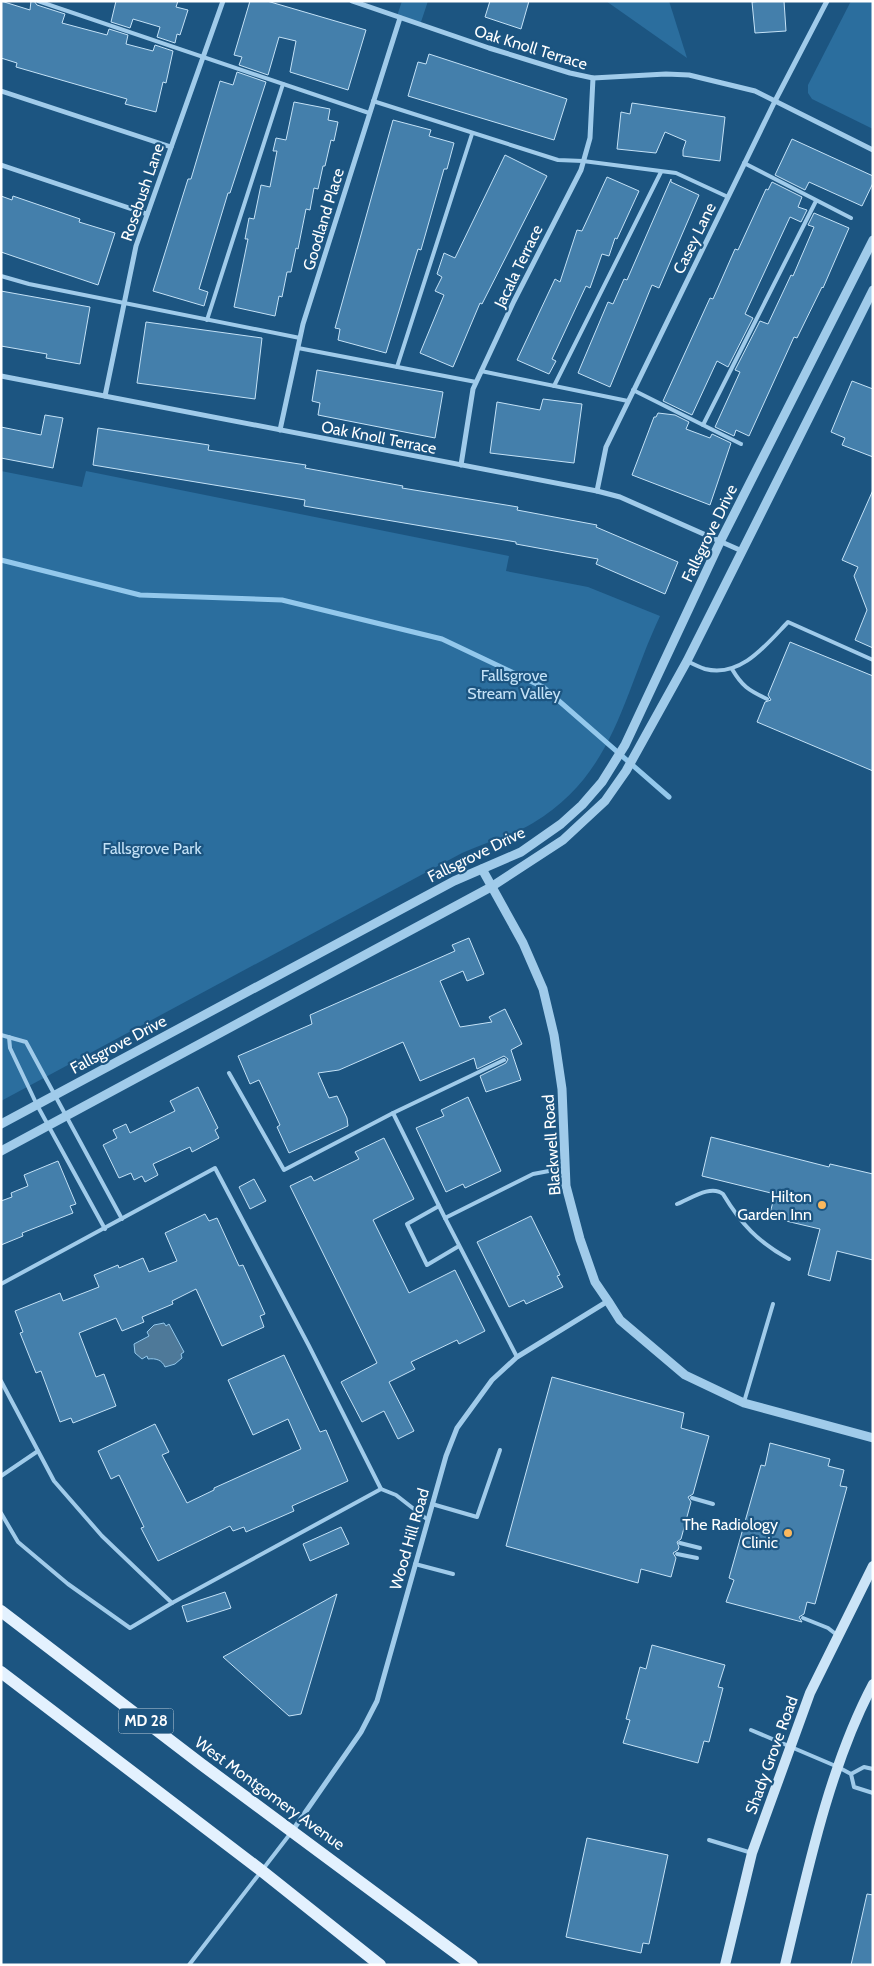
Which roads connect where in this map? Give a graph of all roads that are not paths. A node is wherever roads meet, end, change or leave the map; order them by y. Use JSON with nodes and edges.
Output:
{"nodes":[{"id":1,"x":38,"y":1,"type":"edge"},
{"id":2,"x":223,"y":1,"type":"edge"},
{"id":3,"x":352,"y":1,"type":"edge"},
{"id":4,"x":827,"y":1,"type":"edge"},
{"id":5,"x":400,"y":18,"type":"junction"},
{"id":6,"x":204,"y":57,"type":"junction"},
{"id":7,"x":593,"y":78,"type":"junction"},
{"id":8,"x":283,"y":84,"type":"junction"},
{"id":9,"x":1,"y":91,"type":"edge"},
{"id":10,"x":373,"y":101,"type":"junction"},
{"id":11,"x":775,"y":101,"type":"junction"},
{"id":12,"x":369,"y":112,"type":"junction"},
{"id":13,"x":472,"y":134,"type":"junction"},
{"id":14,"x":171,"y":148,"type":"junction"},
{"id":15,"x":873,"y":150,"type":"edge"},
{"id":16,"x":583,"y":161,"type":"junction"},
{"id":17,"x":744,"y":162,"type":"junction"},
{"id":18,"x":1,"y":165,"type":"edge"},
{"id":19,"x":661,"y":172,"type":"junction"},
{"id":20,"x":728,"y":197,"type":"junction"},
{"id":21,"x":816,"y":201,"type":"junction"},
{"id":22,"x":147,"y":214,"type":"junction"},
{"id":23,"x":851,"y":218,"type":"dead end"},
{"id":24,"x":873,"y":240,"type":"edge"},
{"id":25,"x":1,"y":276,"type":"edge"},
{"id":26,"x":873,"y":290,"type":"edge"},
{"id":27,"x":124,"y":303,"type":"junction"},
{"id":28,"x":207,"y":320,"type":"junction"},
{"id":29,"x":300,"y":338,"type":"junction"},
{"id":30,"x":298,"y":348,"type":"junction"},
{"id":31,"x":397,"y":367,"type":"junction"},
{"id":32,"x":481,"y":371,"type":"junction"},
{"id":33,"x":1,"y":376,"type":"edge"},
{"id":34,"x":476,"y":382,"type":"junction"},
{"id":35,"x":554,"y":386,"type":"junction"},
{"id":36,"x":633,"y":390,"type":"junction"},
{"id":37,"x":105,"y":396,"type":"junction"},
{"id":38,"x":628,"y":401,"type":"junction"},
{"id":39,"x":703,"y":425,"type":"junction"},
{"id":40,"x":280,"y":430,"type":"junction"},
{"id":41,"x":741,"y":444,"type":"dead end"},
{"id":42,"x":461,"y":465,"type":"junction"},
{"id":43,"x":597,"y":491,"type":"junction"},
{"id":44,"x":720,"y":542,"type":"junction"},
{"id":45,"x":742,"y":550,"type":"junction"},
{"id":46,"x":873,"y":660,"type":"edge"},
{"id":47,"x":687,"y":661,"type":"junction"},
{"id":48,"x":732,"y":669,"type":"junction"},
{"id":49,"x":767,"y":699,"type":"dead end"},
{"id":50,"x":482,"y":869,"type":"junction"},
{"id":51,"x":491,"y":887,"type":"junction"},
{"id":52,"x":1,"y":1035,"type":"edge"},
{"id":53,"x":9,"y":1037,"type":"junction"},
{"id":54,"x":504,"y":1060,"type":"dead end"},
{"id":55,"x":228,"y":1072,"type":"dead end"},
{"id":56,"x":56,"y":1095,"type":"junction"},
{"id":57,"x":37,"y":1105,"type":"junction"},
{"id":58,"x":392,"y":1114,"type":"junction"},
{"id":59,"x":67,"y":1116,"type":"junction"},
{"id":60,"x":1,"y":1124,"type":"edge"},
{"id":61,"x":50,"y":1125,"type":"junction"},
{"id":62,"x":1,"y":1151,"type":"edge"},
{"id":63,"x":566,"y":1168,"type":"junction"},
{"id":64,"x":677,"y":1204,"type":"dead end"},
{"id":65,"x":439,"y":1206,"type":"junction"},
{"id":66,"x":444,"y":1218,"type":"junction"},
{"id":67,"x":122,"y":1219,"type":"junction"},
{"id":68,"x":105,"y":1228,"type":"junction"},
{"id":69,"x":459,"y":1246,"type":"junction"},
{"id":70,"x":789,"y":1259,"type":"dead end"},
{"id":71,"x":1,"y":1284,"type":"edge"},
{"id":72,"x":608,"y":1301,"type":"junction"},
{"id":73,"x":773,"y":1304,"type":"dead end"},
{"id":74,"x":517,"y":1356,"type":"junction"},
{"id":75,"x":1,"y":1381,"type":"edge"},
{"id":76,"x":744,"y":1403,"type":"junction"},
{"id":77,"x":873,"y":1438,"type":"edge"},
{"id":78,"x":500,"y":1450,"type":"dead end"},
{"id":79,"x":38,"y":1451,"type":"junction"},
{"id":80,"x":1,"y":1476,"type":"edge"},
{"id":81,"x":381,"y":1489,"type":"junction"},
{"id":82,"x":692,"y":1498,"type":"dead end"},
{"id":83,"x":432,"y":1504,"type":"junction"},
{"id":84,"x":713,"y":1504,"type":"dead end"},
{"id":85,"x":1,"y":1513,"type":"edge"},
{"id":86,"x":428,"y":1520,"type":"junction"},
{"id":87,"x":680,"y":1543,"type":"dead end"},
{"id":88,"x":700,"y":1548,"type":"dead end"},
{"id":89,"x":677,"y":1554,"type":"dead end"},
{"id":90,"x":697,"y":1558,"type":"dead end"},
{"id":91,"x":415,"y":1564,"type":"junction"},
{"id":92,"x":873,"y":1566,"type":"edge"},
{"id":93,"x":453,"y":1574,"type":"dead end"},
{"id":94,"x":172,"y":1603,"type":"junction"},
{"id":95,"x":1,"y":1611,"type":"edge"},
{"id":96,"x":803,"y":1618,"type":"dead end"},
{"id":97,"x":838,"y":1636,"type":"junction"},
{"id":98,"x":1,"y":1672,"type":"edge"},
{"id":99,"x":873,"y":1684,"type":"edge"},
{"id":100,"x":751,"y":1730,"type":"dead end"},
{"id":101,"x":791,"y":1746,"type":"junction"},
{"id":102,"x":838,"y":1767,"type":"junction"},
{"id":103,"x":873,"y":1769,"type":"edge"},
{"id":104,"x":851,"y":1774,"type":"junction"},
{"id":105,"x":873,"y":1793,"type":"edge"},
{"id":106,"x":292,"y":1830,"type":"junction"},
{"id":107,"x":709,"y":1840,"type":"dead end"},
{"id":108,"x":752,"y":1853,"type":"junction"},
{"id":109,"x":262,"y":1871,"type":"junction"},
{"id":110,"x":189,"y":1965,"type":"edge"},
{"id":111,"x":380,"y":1965,"type":"edge"},
{"id":112,"x":472,"y":1965,"type":"edge"},
{"id":113,"x":725,"y":1965,"type":"edge"},
{"id":114,"x":785,"y":1965,"type":"edge"}],
"edges":[{"from":1,"to":6,"type":"lane"},
{"from":2,"to":6,"type":"street","name":"Rosebush Lane"},
{"from":3,"to":5,"type":"street","name":"Oak Knoll Terrace"},
{"from":4,"to":11,"type":"street","name":"Casey Lane"},
{"from":5,"to":7,"type":"street","name":"Oak Knoll Terrace"},
{"from":5,"to":10,"type":"street","name":"Goodland Place"},
{"from":6,"to":8,"type":"lane"},
{"from":6,"to":14,"type":"street","name":"Rosebush Lane"},
{"from":7,"to":11,"type":"street","name":"Oak Knoll Terrace"},
{"from":7,"to":16,"type":"street","name":"Jacala Terrace"},
{"from":8,"to":12,"type":"lane"},
{"from":8,"to":28,"type":"lane"},
{"from":9,"to":14,"type":"street"},
{"from":10,"to":12,"type":"street","name":"Goodland Place"},
{"from":10,"to":13,"type":"lane"},
{"from":11,"to":15,"type":"street","name":"Oak Knoll Terrace"},
{"from":11,"to":17,"type":"street","name":"Casey Lane"},
{"from":12,"to":29,"type":"street","name":"Goodland Place"},
{"from":13,"to":16,"type":"lane"},
{"from":13,"to":31,"type":"lane"},
{"from":14,"to":22,"type":"street","name":"Rosebush Lane"},
{"from":16,"to":19,"type":"lane"},
{"from":16,"to":32,"type":"street","name":"Jacala Terrace"},
{"from":17,"to":20,"type":"street","name":"Casey Lane"},
{"from":17,"to":21,"type":"lane"},
{"from":18,"to":22,"type":"street"},
{"from":19,"to":20,"type":"lane"},
{"from":19,"to":35,"type":"lane"},
{"from":20,"to":36,"type":"street","name":"Casey Lane"},
{"from":21,"to":23,"type":"lane"},
{"from":21,"to":39,"type":"lane"},
{"from":22,"to":27,"type":"street","name":"Rosebush Lane"},
{"from":24,"to":44,"type":"street","name":"Fallsgrove Drive"},
{"from":25,"to":27,"type":"lane"},
{"from":26,"to":45,"type":"street","name":"Fallsgrove Drive"},
{"from":27,"to":28,"type":"lane"},
{"from":27,"to":37,"type":"street","name":"Rosebush Lane"},
{"from":28,"to":29,"type":"lane"},
{"from":29,"to":30,"type":"street","name":"Goodland Place"},
{"from":30,"to":31,"type":"lane"},
{"from":30,"to":40,"type":"street","name":"Goodland Place"},
{"from":31,"to":34,"type":"lane"},
{"from":32,"to":34,"type":"street","name":"Jacala Terrace"},
{"from":32,"to":35,"type":"lane"},
{"from":33,"to":37,"type":"street","name":"Oak Knoll Terrace"},
{"from":34,"to":42,"type":"street","name":"Jacala Terrace"},
{"from":35,"to":38,"type":"lane"},
{"from":36,"to":38,"type":"street","name":"Casey Lane"},
{"from":36,"to":39,"type":"lane"},
{"from":37,"to":40,"type":"street","name":"Oak Knoll Terrace"},
{"from":38,"to":43,"type":"street","name":"Casey Lane"},
{"from":39,"to":41,"type":"lane"},
{"from":40,"to":42,"type":"street","name":"Oak Knoll Terrace"},
{"from":42,"to":43,"type":"street","name":"Oak Knoll Terrace"},
{"from":43,"to":44,"type":"street","name":"Oak Knoll Terrace"},
{"from":44,"to":45,"type":"street","name":"Oak Knoll Terrace"},
{"from":44,"to":50,"type":"street","name":"Fallsgrove Drive"},
{"from":45,"to":47,"type":"street","name":"Fallsgrove Drive"},
{"from":46,"to":48,"type":"lane"},
{"from":47,"to":48,"type":"lane"},
{"from":47,"to":51,"type":"street","name":"Fallsgrove Drive"},
{"from":48,"to":49,"type":"lane"},
{"from":50,"to":51,"type":"street","name":"Blackwell Road"},
{"from":50,"to":56,"type":"street","name":"Fallsgrove Drive"},
{"from":51,"to":59,"type":"street","name":"Fallsgrove Drive"},
{"from":51,"to":63,"type":"street","name":"Blackwell Road"},
{"from":52,"to":53,"type":"lane"},
{"from":53,"to":56,"type":"lane"},
{"from":53,"to":57,"type":"lane"},
{"from":54,"to":58,"type":"lane"},
{"from":55,"to":58,"type":"lane"},
{"from":56,"to":57,"type":"street","name":"Fallsgrove Drive"},
{"from":56,"to":59,"type":"lane"},
{"from":57,"to":60,"type":"street","name":"Fallsgrove Drive"},
{"from":57,"to":61,"type":"lane"},
{"from":58,"to":65,"type":"lane"},
{"from":59,"to":61,"type":"street","name":"Fallsgrove Drive"},
{"from":59,"to":67,"type":"lane"},
{"from":61,"to":62,"type":"street","name":"Fallsgrove Drive"},
{"from":61,"to":68,"type":"lane"},
{"from":63,"to":66,"type":"lane"},
{"from":63,"to":72,"type":"street","name":"Blackwell Road"},
{"from":64,"to":70,"type":"lane"},
{"from":65,"to":66,"type":"lane"},
{"from":65,"to":69,"type":"lane"},
{"from":66,"to":69,"type":"lane"},
{"from":67,"to":68,"type":"lane"},
{"from":67,"to":81,"type":"lane"},
{"from":68,"to":71,"type":"lane"},
{"from":69,"to":74,"type":"lane"},
{"from":72,"to":74,"type":"street","name":"Wood Hill Road"},
{"from":72,"to":76,"type":"street","name":"Blackwell Road"},
{"from":73,"to":76,"type":"lane"},
{"from":74,"to":83,"type":"street","name":"Wood Hill Road"},
{"from":75,"to":79,"type":"lane"},
{"from":76,"to":77,"type":"street","name":"Blackwell Road"},
{"from":78,"to":83,"type":"lane"},
{"from":79,"to":80,"type":"lane"},
{"from":79,"to":94,"type":"lane"},
{"from":81,"to":86,"type":"lane"},
{"from":81,"to":94,"type":"lane"},
{"from":82,"to":84,"type":"lane"},
{"from":83,"to":86,"type":"street","name":"Wood Hill Road"},
{"from":85,"to":94,"type":"lane"},
{"from":86,"to":91,"type":"street","name":"Wood Hill Road"},
{"from":87,"to":88,"type":"lane"},
{"from":89,"to":90,"type":"lane"},
{"from":91,"to":93,"type":"lane"},
{"from":91,"to":106,"type":"street","name":"Wood Hill Road"},
{"from":92,"to":97,"type":"main road","name":"Shady Grove Road"},
{"from":95,"to":106,"type":"main road","name":"West Montgomery Avenue","number":"MD 28"},
{"from":96,"to":97,"type":"lane"},
{"from":97,"to":101,"type":"main road","name":"Shady Grove Road"},
{"from":98,"to":109,"type":"main road","number":"MD 28"},
{"from":99,"to":102,"type":"main road"},
{"from":100,"to":101,"type":"lane"},
{"from":101,"to":102,"type":"lane"},
{"from":101,"to":108,"type":"main road","name":"Shady Grove Road"},
{"from":102,"to":104,"type":"lane"},
{"from":102,"to":114,"type":"main road"},
{"from":103,"to":104,"type":"lane"},
{"from":104,"to":105,"type":"lane"},
{"from":106,"to":109,"type":"lane"},
{"from":106,"to":112,"type":"main road","name":"West Montgomery Avenue","number":"MD 28"},
{"from":107,"to":108,"type":"lane"},
{"from":108,"to":113,"type":"main road","name":"Shady Grove Road"},
{"from":109,"to":110,"type":"lane"},
{"from":109,"to":111,"type":"main road","number":"MD 28"}]}
